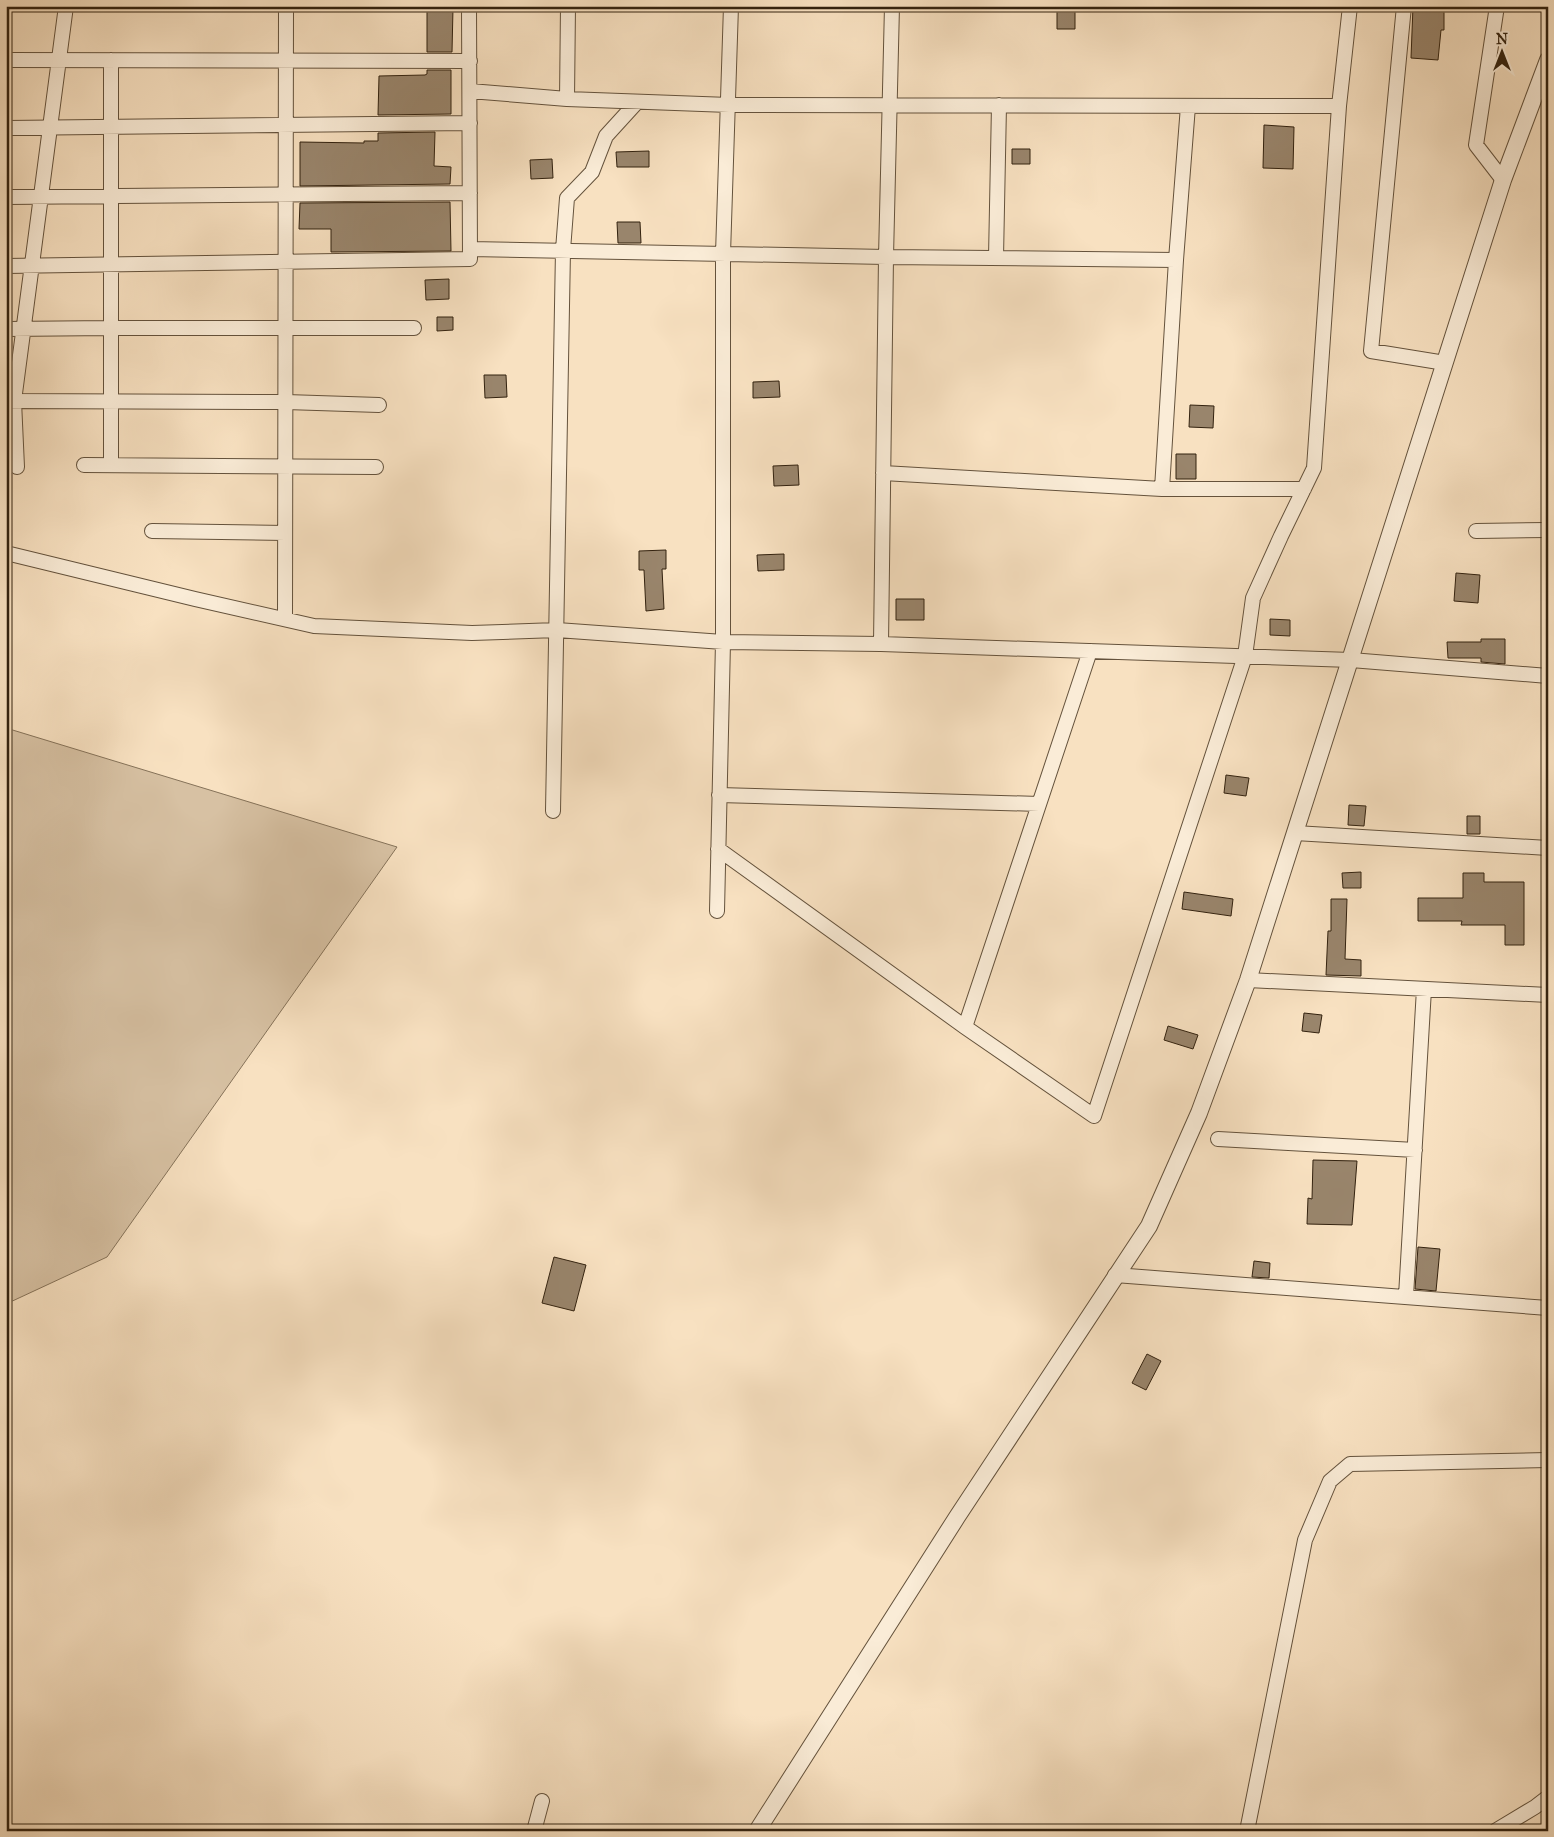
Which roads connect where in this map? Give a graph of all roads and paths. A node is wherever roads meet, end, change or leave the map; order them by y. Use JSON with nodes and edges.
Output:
{"nodes":[{"id":1,"x":66,"y":6,"type":"edge"},
{"id":2,"x":286,"y":6,"type":"edge"},
{"id":3,"x":470,"y":6,"type":"edge"},
{"id":4,"x":568,"y":6,"type":"edge"},
{"id":5,"x":731,"y":6,"type":"edge"},
{"id":6,"x":892,"y":6,"type":"edge"},
{"id":7,"x":1350,"y":6,"type":"edge"},
{"id":8,"x":1404,"y":6,"type":"edge"},
{"id":9,"x":1497,"y":6,"type":"edge"},
{"id":10,"x":6,"y":60,"type":"edge"},
{"id":11,"x":59,"y":60,"type":"junction"},
{"id":12,"x":110,"y":60,"type":"junction"},
{"id":13,"x":286,"y":60,"type":"junction"},
{"id":14,"x":1548,"y":60,"type":"edge"},
{"id":15,"x":470,"y":61,"type":"junction"},
{"id":16,"x":470,"y":91,"type":"junction"},
{"id":17,"x":567,"y":99,"type":"junction"},
{"id":18,"x":637,"y":102,"type":"junction"},
{"id":19,"x":729,"y":105,"type":"junction"},
{"id":20,"x":890,"y":105,"type":"junction"},
{"id":21,"x":999,"y":105,"type":"junction"},
{"id":22,"x":1188,"y":106,"type":"junction"},
{"id":23,"x":1340,"y":106,"type":"junction"},
{"id":24,"x":470,"y":124,"type":"junction"},
{"id":25,"x":286,"y":125,"type":"junction"},
{"id":26,"x":50,"y":127,"type":"junction"},
{"id":27,"x":111,"y":127,"type":"junction"},
{"id":28,"x":6,"y":128,"type":"edge"},
{"id":29,"x":1503,"y":180,"type":"junction"},
{"id":30,"x":470,"y":193,"type":"junction"},
{"id":31,"x":286,"y":194,"type":"junction"},
{"id":32,"x":6,"y":196,"type":"edge"},
{"id":33,"x":41,"y":196,"type":"junction"},
{"id":34,"x":111,"y":196,"type":"junction"},
{"id":35,"x":470,"y":249,"type":"junction"},
{"id":36,"x":563,"y":250,"type":"junction"},
{"id":37,"x":723,"y":254,"type":"junction"},
{"id":38,"x":886,"y":257,"type":"junction"},
{"id":39,"x":996,"y":258,"type":"junction"},
{"id":40,"x":1176,"y":260,"type":"junction"},
{"id":41,"x":286,"y":262,"type":"junction"},
{"id":42,"x":111,"y":264,"type":"junction"},
{"id":43,"x":6,"y":266,"type":"edge"},
{"id":44,"x":32,"y":266,"type":"junction"},
{"id":45,"x":111,"y":328,"type":"junction"},
{"id":46,"x":286,"y":328,"type":"junction"},
{"id":47,"x":414,"y":328,"type":"dead end"},
{"id":48,"x":6,"y":329,"type":"edge"},
{"id":49,"x":24,"y":329,"type":"junction"},
{"id":50,"x":1445,"y":363,"type":"junction"},
{"id":51,"x":10,"y":401,"type":"edge"},
{"id":52,"x":112,"y":401,"type":"junction"},
{"id":53,"x":286,"y":402,"type":"junction"},
{"id":54,"x":379,"y":405,"type":"dead end"},
{"id":55,"x":84,"y":465,"type":"dead end"},
{"id":56,"x":111,"y":465,"type":"junction"},
{"id":57,"x":285,"y":466,"type":"junction"},
{"id":58,"x":376,"y":467,"type":"dead end"},
{"id":59,"x":17,"y":468,"type":"dead end"},
{"id":60,"x":883,"y":473,"type":"junction"},
{"id":61,"x":1304,"y":488,"type":"junction"},
{"id":62,"x":1162,"y":489,"type":"junction"},
{"id":63,"x":1548,"y":530,"type":"edge"},
{"id":64,"x":152,"y":531,"type":"dead end"},
{"id":65,"x":1476,"y":531,"type":"dead end"},
{"id":66,"x":285,"y":533,"type":"junction"},
{"id":67,"x":6,"y":553,"type":"edge"},
{"id":68,"x":285,"y":619,"type":"junction"},
{"id":69,"x":557,"y":630,"type":"junction"},
{"id":70,"x":722,"y":642,"type":"junction"},
{"id":71,"x":881,"y":644,"type":"junction"},
{"id":72,"x":1090,"y":651,"type":"junction"},
{"id":73,"x":1245,"y":656,"type":"junction"},
{"id":74,"x":1351,"y":660,"type":"junction"},
{"id":75,"x":1548,"y":676,"type":"edge"},
{"id":76,"x":719,"y":795,"type":"junction"},
{"id":77,"x":1039,"y":804,"type":"junction"},
{"id":78,"x":553,"y":811,"type":"dead end"},
{"id":79,"x":1295,"y":833,"type":"junction"},
{"id":80,"x":1548,"y":848,"type":"edge"},
{"id":81,"x":718,"y":849,"type":"junction"},
{"id":82,"x":717,"y":912,"type":"dead end"},
{"id":83,"x":1248,"y":980,"type":"junction"},
{"id":84,"x":1424,"y":989,"type":"junction"},
{"id":85,"x":1548,"y":995,"type":"edge"},
{"id":86,"x":965,"y":1028,"type":"junction"},
{"id":87,"x":1218,"y":1139,"type":"dead end"},
{"id":88,"x":1415,"y":1150,"type":"junction"},
{"id":89,"x":1115,"y":1275,"type":"junction"},
{"id":90,"x":1406,"y":1296,"type":"junction"},
{"id":91,"x":1548,"y":1308,"type":"edge"},
{"id":92,"x":1548,"y":1460,"type":"edge"},
{"id":93,"x":1548,"y":1797,"type":"edge"},
{"id":94,"x":542,"y":1801,"type":"dead end"},
{"id":95,"x":534,"y":1831,"type":"edge"},
{"id":96,"x":756,"y":1831,"type":"edge"},
{"id":97,"x":1247,"y":1831,"type":"edge"},
{"id":98,"x":1495,"y":1831,"type":"edge"}],
"edges":[{"from":1,"to":11,"type":"street"},
{"from":2,"to":13,"type":"street"},
{"from":3,"to":15,"type":"street"},
{"from":4,"to":17,"type":"street"},
{"from":5,"to":19,"type":"street"},
{"from":6,"to":20,"type":"street"},
{"from":7,"to":23,"type":"street"},
{"from":8,"to":50,"type":"street"},
{"from":9,"to":29,"type":"street"},
{"from":10,"to":11,"type":"street"},
{"from":11,"to":12,"type":"street"},
{"from":11,"to":26,"type":"street"},
{"from":12,"to":13,"type":"street"},
{"from":12,"to":27,"type":"street"},
{"from":13,"to":15,"type":"street"},
{"from":13,"to":25,"type":"street"},
{"from":14,"to":29,"type":"street"},
{"from":15,"to":16,"type":"street"},
{"from":16,"to":17,"type":"street"},
{"from":16,"to":24,"type":"street"},
{"from":17,"to":18,"type":"street"},
{"from":18,"to":19,"type":"street"},
{"from":18,"to":36,"type":"street"},
{"from":19,"to":20,"type":"street"},
{"from":19,"to":37,"type":"street"},
{"from":20,"to":21,"type":"street"},
{"from":20,"to":38,"type":"street"},
{"from":21,"to":22,"type":"street"},
{"from":21,"to":39,"type":"street"},
{"from":22,"to":23,"type":"street"},
{"from":22,"to":40,"type":"street"},
{"from":23,"to":61,"type":"street"},
{"from":24,"to":25,"type":"street"},
{"from":24,"to":30,"type":"street"},
{"from":25,"to":27,"type":"street"},
{"from":25,"to":31,"type":"street"},
{"from":26,"to":27,"type":"street"},
{"from":26,"to":28,"type":"street"},
{"from":26,"to":33,"type":"street"},
{"from":27,"to":34,"type":"street"},
{"from":29,"to":50,"type":"street"},
{"from":30,"to":31,"type":"street"},
{"from":30,"to":35,"type":"street"},
{"from":31,"to":34,"type":"street"},
{"from":31,"to":41,"type":"street"},
{"from":32,"to":33,"type":"street"},
{"from":33,"to":34,"type":"street"},
{"from":33,"to":44,"type":"street"},
{"from":34,"to":42,"type":"street"},
{"from":35,"to":36,"type":"street"},
{"from":35,"to":41,"type":"street"},
{"from":36,"to":37,"type":"street"},
{"from":36,"to":69,"type":"street"},
{"from":37,"to":38,"type":"street"},
{"from":37,"to":70,"type":"street"},
{"from":38,"to":39,"type":"street"},
{"from":38,"to":60,"type":"street"},
{"from":39,"to":40,"type":"street"},
{"from":40,"to":62,"type":"street"},
{"from":41,"to":42,"type":"street"},
{"from":41,"to":46,"type":"street"},
{"from":42,"to":44,"type":"street"},
{"from":42,"to":45,"type":"street"},
{"from":43,"to":44,"type":"street"},
{"from":44,"to":49,"type":"street"},
{"from":45,"to":46,"type":"street"},
{"from":45,"to":49,"type":"street"},
{"from":45,"to":52,"type":"street"},
{"from":46,"to":47,"type":"street"},
{"from":46,"to":53,"type":"street"},
{"from":48,"to":49,"type":"street"},
{"from":49,"to":51,"type":"street"},
{"from":50,"to":74,"type":"street"},
{"from":51,"to":52,"type":"street"},
{"from":51,"to":59,"type":"street"},
{"from":52,"to":53,"type":"street"},
{"from":52,"to":56,"type":"street"},
{"from":53,"to":54,"type":"street"},
{"from":53,"to":57,"type":"street"},
{"from":55,"to":56,"type":"street"},
{"from":56,"to":57,"type":"street"},
{"from":57,"to":58,"type":"street"},
{"from":57,"to":66,"type":"street"},
{"from":60,"to":62,"type":"street"},
{"from":60,"to":71,"type":"street"},
{"from":61,"to":62,"type":"street"},
{"from":61,"to":73,"type":"street"},
{"from":63,"to":65,"type":"street"},
{"from":64,"to":66,"type":"street"},
{"from":66,"to":68,"type":"street"},
{"from":67,"to":68,"type":"street"},
{"from":68,"to":69,"type":"street"},
{"from":69,"to":70,"type":"street"},
{"from":69,"to":78,"type":"street"},
{"from":70,"to":71,"type":"street"},
{"from":70,"to":76,"type":"street"},
{"from":71,"to":72,"type":"street"},
{"from":72,"to":73,"type":"street"},
{"from":72,"to":77,"type":"street"},
{"from":73,"to":74,"type":"street"},
{"from":73,"to":86,"type":"street"},
{"from":74,"to":75,"type":"street"},
{"from":74,"to":79,"type":"street"},
{"from":76,"to":77,"type":"street"},
{"from":76,"to":81,"type":"street"},
{"from":77,"to":86,"type":"street"},
{"from":79,"to":80,"type":"street"},
{"from":79,"to":83,"type":"street"},
{"from":81,"to":82,"type":"street"},
{"from":81,"to":86,"type":"street"},
{"from":83,"to":84,"type":"street"},
{"from":83,"to":89,"type":"street"},
{"from":84,"to":85,"type":"street"},
{"from":84,"to":88,"type":"street"},
{"from":87,"to":88,"type":"street"},
{"from":88,"to":90,"type":"street"},
{"from":89,"to":90,"type":"street"},
{"from":89,"to":96,"type":"street"},
{"from":90,"to":91,"type":"street"},
{"from":92,"to":97,"type":"street"},
{"from":93,"to":98,"type":"street"},
{"from":94,"to":95,"type":"street"}]}
